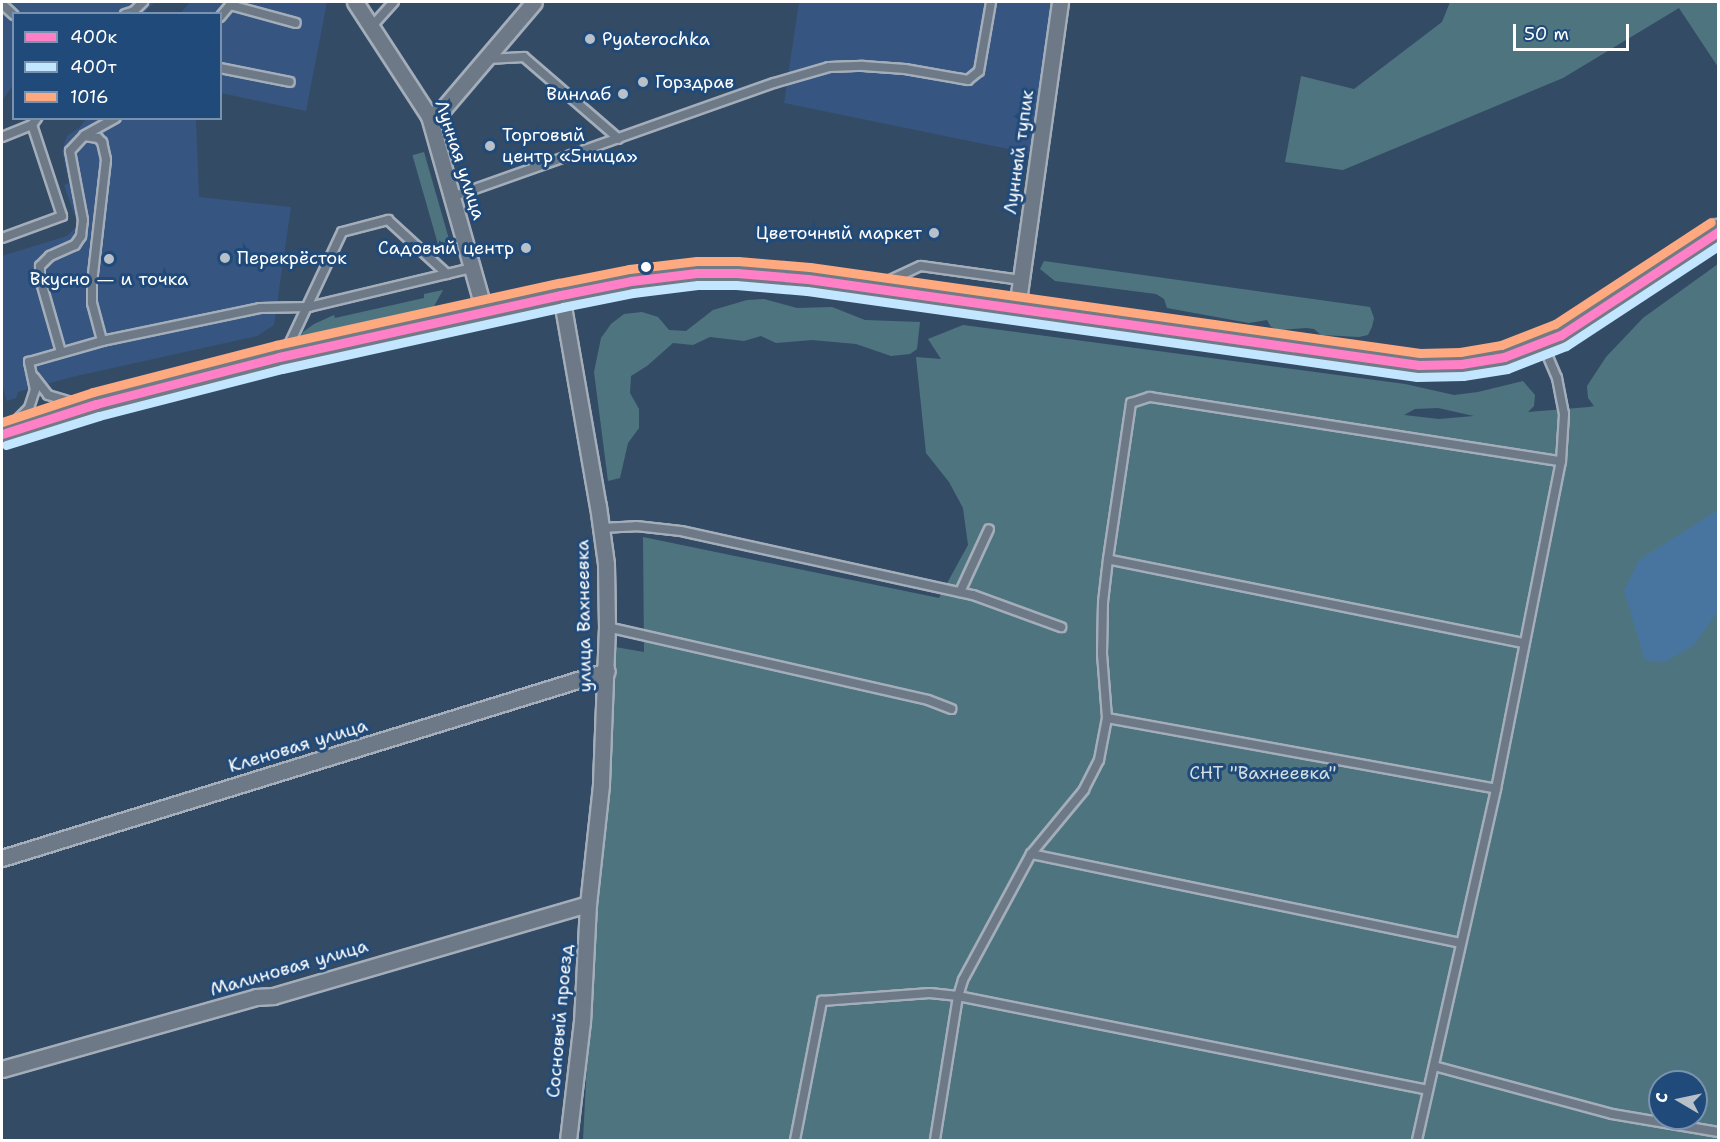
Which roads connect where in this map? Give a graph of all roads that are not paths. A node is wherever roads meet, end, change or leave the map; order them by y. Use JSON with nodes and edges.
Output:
{"nodes":[{"id":1,"x":142,"y":2,"type":"edge"},
{"id":2,"x":355,"y":2,"type":"edge"},
{"id":3,"x":393,"y":2,"type":"edge"},
{"id":4,"x":534,"y":2,"type":"edge"},
{"id":5,"x":991,"y":2,"type":"edge"},
{"id":6,"x":1060,"y":2,"type":"edge"},
{"id":7,"x":131,"y":12,"type":"edge"},
{"id":8,"x":222,"y":15,"type":"edge"},
{"id":9,"x":296,"y":23,"type":"dead end"},
{"id":10,"x":373,"y":25,"type":"junction"},
{"id":11,"x":486,"y":59,"type":"junction"},
{"id":12,"x":222,"y":68,"type":"edge"},
{"id":13,"x":290,"y":82,"type":"dead end"},
{"id":14,"x":429,"y":116,"type":"junction"},
{"id":15,"x":112,"y":120,"type":"edge"},
{"id":16,"x":34,"y":122,"type":"edge"},
{"id":17,"x":2,"y":136,"type":"edge"},
{"id":18,"x":84,"y":136,"type":"junction"},
{"id":19,"x":619,"y":139,"type":"junction"},
{"id":20,"x":452,"y":197,"type":"junction"},
{"id":21,"x":1719,"y":232,"type":"edge"},
{"id":22,"x":2,"y":238,"type":"edge"},
{"id":23,"x":472,"y":268,"type":"junction"},
{"id":24,"x":447,"y":274,"type":"junction"},
{"id":25,"x":1021,"y":280,"type":"junction"},
{"id":26,"x":873,"y":288,"type":"junction"},
{"id":27,"x":561,"y":295,"type":"junction"},
{"id":28,"x":309,"y":307,"type":"junction"},
{"id":29,"x":1017,"y":308,"type":"junction"},
{"id":30,"x":484,"y":311,"type":"junction"},
{"id":31,"x":102,"y":341,"type":"junction"},
{"id":32,"x":1542,"y":344,"type":"junction"},
{"id":33,"x":61,"y":352,"type":"junction"},
{"id":34,"x":279,"y":357,"type":"junction"},
{"id":35,"x":33,"y":375,"type":"junction"},
{"id":36,"x":96,"y":404,"type":"junction"},
{"id":37,"x":2,"y":433,"type":"edge"},
{"id":38,"x":1561,"y":461,"type":"junction"},
{"id":39,"x":601,"y":528,"type":"junction"},
{"id":40,"x":989,"y":529,"type":"dead end"},
{"id":41,"x":1108,"y":559,"type":"junction"},
{"id":42,"x":960,"y":592,"type":"junction"},
{"id":43,"x":607,"y":627,"type":"junction"},
{"id":44,"x":1060,"y":627,"type":"dead end"},
{"id":45,"x":1523,"y":643,"type":"junction"},
{"id":46,"x":607,"y":671,"type":"junction"},
{"id":47,"x":951,"y":709,"type":"dead end"},
{"id":48,"x":1107,"y":718,"type":"junction"},
{"id":49,"x":1496,"y":789,"type":"junction"},
{"id":50,"x":1031,"y":854,"type":"junction"},
{"id":51,"x":2,"y":858,"type":"edge"},
{"id":52,"x":588,"y":904,"type":"junction"},
{"id":53,"x":1460,"y":943,"type":"junction"},
{"id":54,"x":958,"y":996,"type":"junction"},
{"id":55,"x":1434,"y":1066,"type":"junction"},
{"id":56,"x":2,"y":1069,"type":"edge"},
{"id":57,"x":1428,"y":1090,"type":"junction"},
{"id":58,"x":1719,"y":1132,"type":"edge"},
{"id":59,"x":568,"y":1140,"type":"edge"},
{"id":60,"x":795,"y":1140,"type":"edge"},
{"id":61,"x":935,"y":1140,"type":"edge"},
{"id":62,"x":1417,"y":1140,"type":"edge"}],
"edges":[{"from":1,"to":7,"type":"lane"},
{"from":2,"to":10,"type":"street","name":"Лунная улица"},
{"from":3,"to":10,"type":"lane"},
{"from":4,"to":11,"type":"street"},
{"from":5,"to":19,"type":"lane"},
{"from":6,"to":25,"type":"street","name":"Лунный тупик"},
{"from":8,"to":9,"type":"lane"},
{"from":10,"to":14,"type":"street","name":"Лунная улица"},
{"from":11,"to":14,"type":"street"},
{"from":11,"to":19,"type":"lane"},
{"from":12,"to":13,"type":"lane"},
{"from":14,"to":20,"type":"street","name":"Лунная улица"},
{"from":15,"to":18,"type":"lane"},
{"from":16,"to":17,"type":"lane"},
{"from":16,"to":22,"type":"lane"},
{"from":18,"to":31,"type":"lane"},
{"from":18,"to":33,"type":"lane"},
{"from":19,"to":20,"type":"lane"},
{"from":20,"to":23,"type":"street","name":"Лунная улица"},
{"from":21,"to":32,"type":"main road"},
{"from":23,"to":24,"type":"lane"},
{"from":23,"to":30,"type":"street","name":"Лунная улица"},
{"from":24,"to":28,"type":"lane"},
{"from":24,"to":28,"type":"lane"},
{"from":25,"to":26,"type":"lane"},
{"from":25,"to":29,"type":"street","name":"Лунный тупик"},
{"from":26,"to":27,"type":"main road"},
{"from":26,"to":29,"type":"main road"},
{"from":27,"to":30,"type":"main road"},
{"from":27,"to":39,"type":"street","name":"улица Вахнеевка"},
{"from":28,"to":31,"type":"lane"},
{"from":28,"to":34,"type":"lane"},
{"from":29,"to":32,"type":"main road"},
{"from":30,"to":34,"type":"main road"},
{"from":31,"to":33,"type":"lane"},
{"from":32,"to":38,"type":"lane"},
{"from":33,"to":35,"type":"lane"},
{"from":34,"to":36,"type":"main road"},
{"from":35,"to":36,"type":"lane"},
{"from":35,"to":37,"type":"lane"},
{"from":36,"to":37,"type":"main road"},
{"from":38,"to":41,"type":"lane"},
{"from":38,"to":45,"type":"lane"},
{"from":39,"to":42,"type":"lane"},
{"from":39,"to":43,"type":"street","name":"улица Вахнеевка"},
{"from":40,"to":42,"type":"lane"},
{"from":41,"to":45,"type":"lane"},
{"from":41,"to":48,"type":"lane"},
{"from":42,"to":44,"type":"lane"},
{"from":43,"to":46,"type":"street","name":"улица Вахнеевка"},
{"from":43,"to":47,"type":"lane"},
{"from":45,"to":49,"type":"lane"},
{"from":46,"to":51,"type":"street","name":"Кленовая улица"},
{"from":46,"to":52,"type":"street","name":"улица Вахнеевка"},
{"from":48,"to":49,"type":"lane"},
{"from":48,"to":50,"type":"lane"},
{"from":49,"to":53,"type":"lane"},
{"from":50,"to":53,"type":"lane"},
{"from":50,"to":54,"type":"lane"},
{"from":52,"to":56,"type":"street","name":"Малиновая улица"},
{"from":52,"to":59,"type":"street","name":"Сосновый проезд"},
{"from":53,"to":55,"type":"lane"},
{"from":54,"to":57,"type":"lane"},
{"from":54,"to":60,"type":"lane"},
{"from":54,"to":61,"type":"lane"},
{"from":55,"to":57,"type":"lane"},
{"from":55,"to":58,"type":"lane"},
{"from":57,"to":62,"type":"lane"}]}
